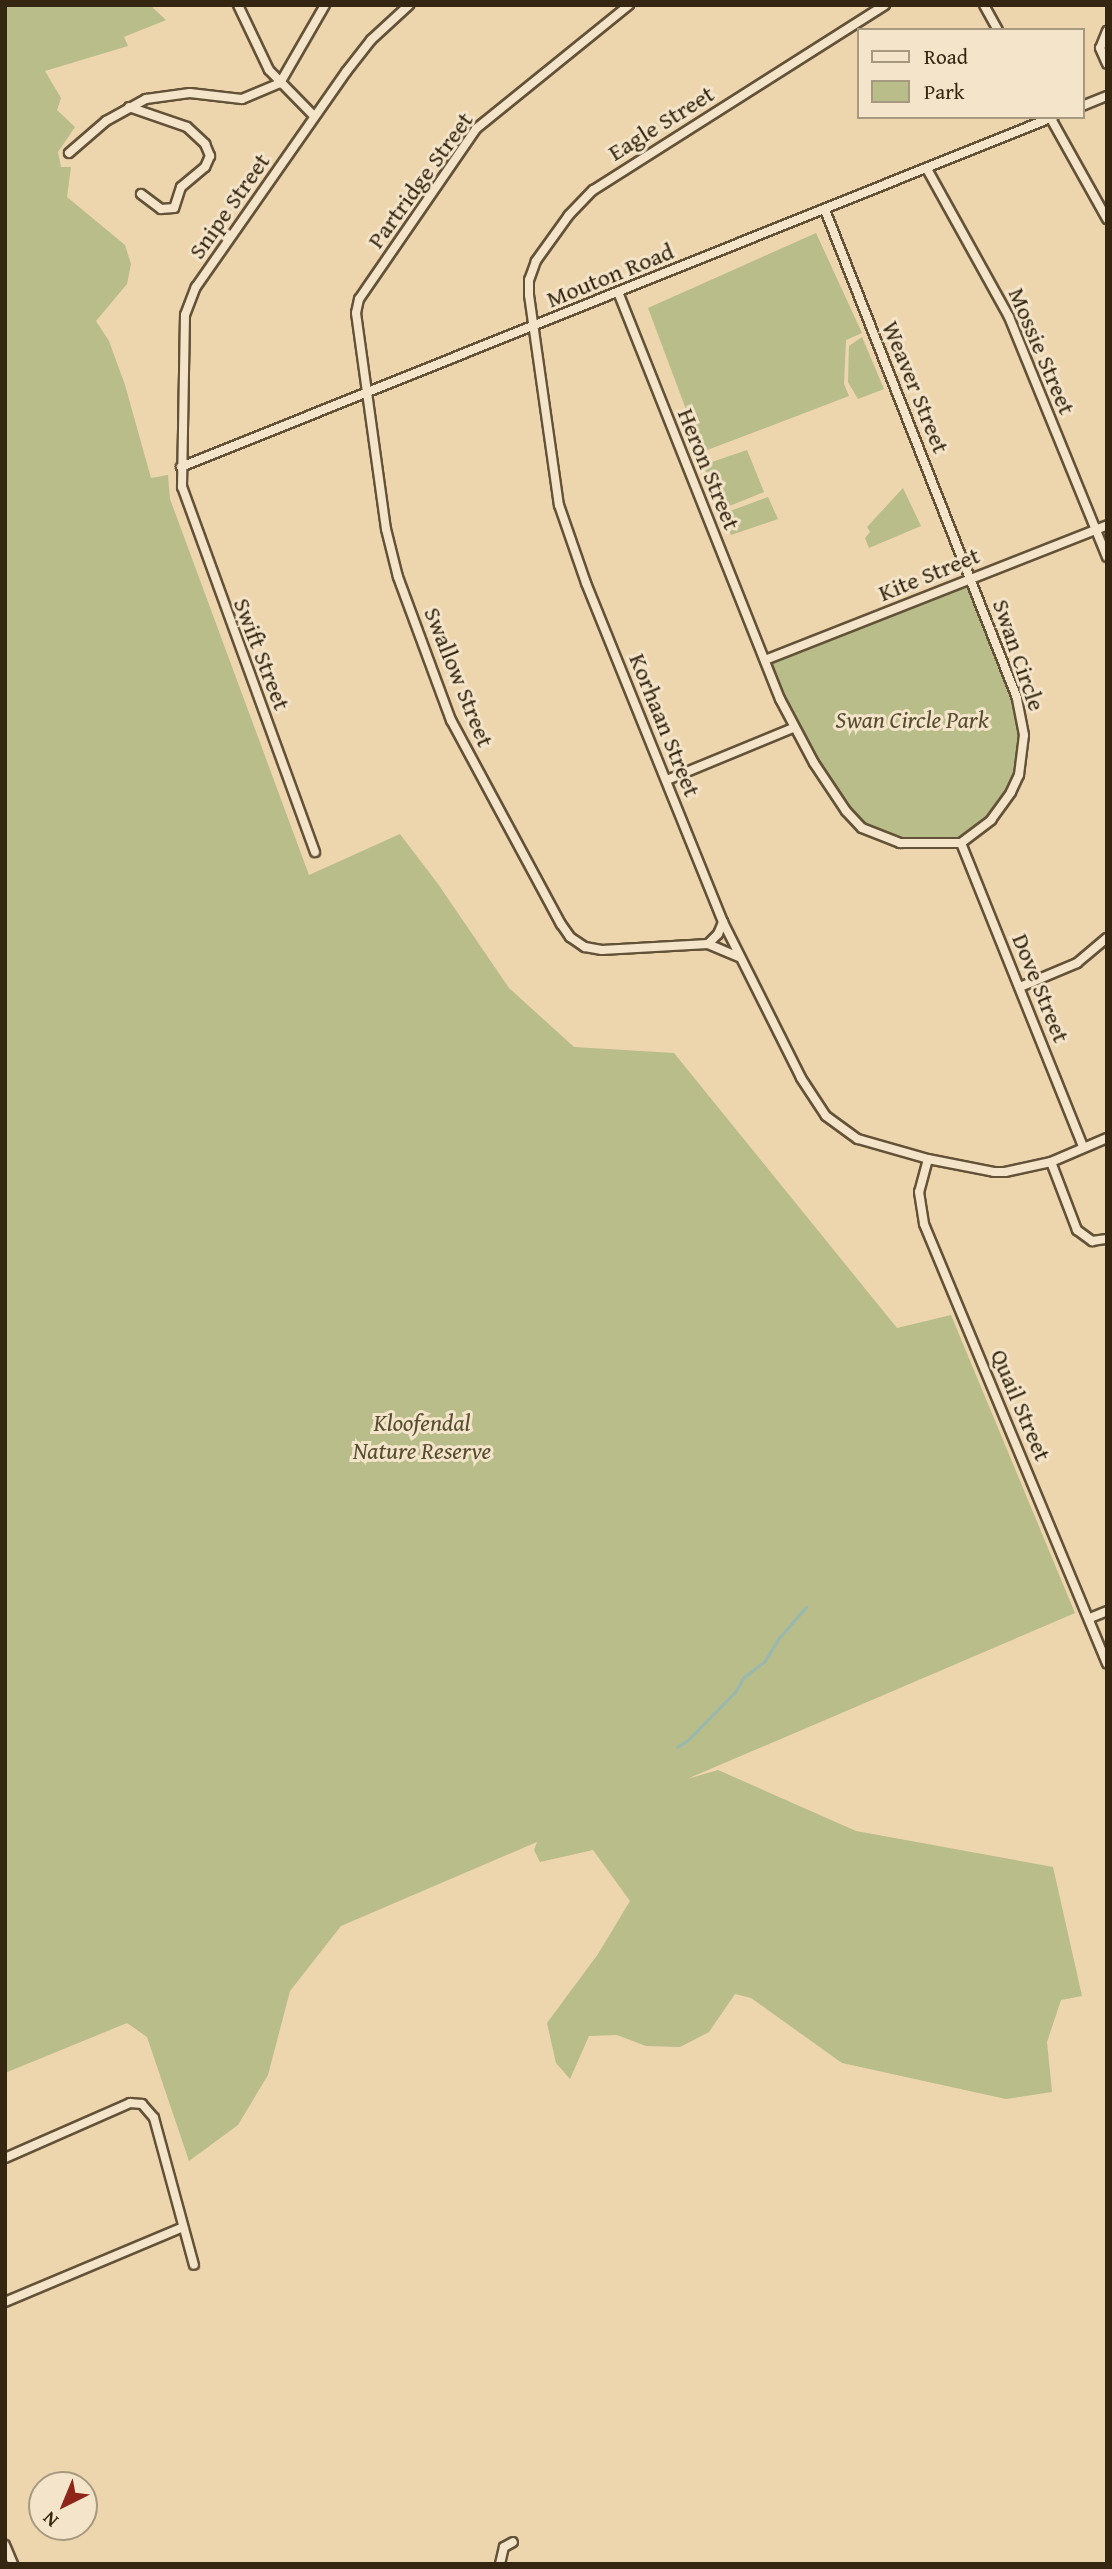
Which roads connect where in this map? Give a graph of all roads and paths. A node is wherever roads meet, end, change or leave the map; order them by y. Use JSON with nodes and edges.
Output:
{"nodes":[{"id":1,"x":238,"y":5,"type":"edge"},
{"id":2,"x":325,"y":5,"type":"edge"},
{"id":3,"x":408,"y":5,"type":"edge"},
{"id":4,"x":629,"y":5,"type":"edge"},
{"id":5,"x":885,"y":5,"type":"edge"},
{"id":6,"x":984,"y":5,"type":"edge"},
{"id":7,"x":997,"y":28,"type":"edge"},
{"id":8,"x":1107,"y":31,"type":"edge"},
{"id":9,"x":1107,"y":64,"type":"edge"},
{"id":10,"x":280,"y":83,"type":"junction"},
{"id":11,"x":1107,"y":96,"type":"edge"},
{"id":12,"x":1084,"y":105,"type":"edge"},
{"id":13,"x":128,"y":107,"type":"junction"},
{"id":14,"x":314,"y":116,"type":"junction"},
{"id":15,"x":1049,"y":119,"type":"edge"},
{"id":16,"x":1052,"y":119,"type":"edge"},
{"id":17,"x":69,"y":153,"type":"dead end"},
{"id":18,"x":927,"y":169,"type":"junction"},
{"id":19,"x":141,"y":194,"type":"dead end"},
{"id":20,"x":825,"y":209,"type":"junction"},
{"id":21,"x":1107,"y":219,"type":"edge"},
{"id":22,"x":618,"y":292,"type":"junction"},
{"id":23,"x":533,"y":327,"type":"junction"},
{"id":24,"x":365,"y":393,"type":"junction"},
{"id":25,"x":181,"y":467,"type":"junction"},
{"id":26,"x":1107,"y":525,"type":"edge"},
{"id":27,"x":1096,"y":529,"type":"junction"},
{"id":28,"x":1107,"y":557,"type":"edge"},
{"id":29,"x":972,"y":578,"type":"junction"},
{"id":30,"x":765,"y":660,"type":"junction"},
{"id":31,"x":793,"y":728,"type":"junction"},
{"id":32,"x":667,"y":780,"type":"junction"},
{"id":33,"x":961,"y":843,"type":"junction"},
{"id":34,"x":316,"y":852,"type":"dead end"},
{"id":35,"x":723,"y":922,"type":"junction"},
{"id":36,"x":1107,"y":938,"type":"edge"},
{"id":37,"x":708,"y":944,"type":"junction"},
{"id":38,"x":739,"y":957,"type":"junction"},
{"id":39,"x":1020,"y":987,"type":"junction"},
{"id":40,"x":1107,"y":1138,"type":"edge"},
{"id":41,"x":1083,"y":1147,"type":"junction"},
{"id":42,"x":928,"y":1159,"type":"junction"},
{"id":43,"x":1051,"y":1162,"type":"junction"},
{"id":44,"x":1107,"y":1239,"type":"edge"},
{"id":45,"x":1107,"y":1611,"type":"edge"},
{"id":46,"x":1090,"y":1618,"type":"junction"},
{"id":47,"x":1107,"y":1663,"type":"edge"},
{"id":48,"x":5,"y":2158,"type":"edge"},
{"id":49,"x":183,"y":2227,"type":"junction"},
{"id":50,"x":194,"y":2265,"type":"dead end"},
{"id":51,"x":5,"y":2302,"type":"edge"},
{"id":52,"x":513,"y":2542,"type":"dead end"},
{"id":53,"x":5,"y":2545,"type":"edge"},
{"id":54,"x":13,"y":2564,"type":"edge"},
{"id":55,"x":500,"y":2564,"type":"edge"}],
"edges":[{"from":1,"to":10,"type":"street"},
{"from":2,"to":10,"type":"street"},
{"from":3,"to":14,"type":"street","name":"Snipe Street"},
{"from":4,"to":24,"type":"street","name":"Partridge Street"},
{"from":5,"to":23,"type":"street","name":"Eagle Street"},
{"from":6,"to":7,"type":"street"},
{"from":8,"to":9,"type":"street"},
{"from":10,"to":13,"type":"street"},
{"from":10,"to":14,"type":"street"},
{"from":11,"to":12,"type":"street"},
{"from":13,"to":17,"type":"street"},
{"from":13,"to":19,"type":"street"},
{"from":14,"to":25,"type":"street","name":"Snipe Street"},
{"from":15,"to":18,"type":"street","name":"Mouton Road"},
{"from":16,"to":21,"type":"street"},
{"from":18,"to":20,"type":"street","name":"Mouton Road"},
{"from":18,"to":27,"type":"street","name":"Mossie Street"},
{"from":20,"to":22,"type":"street","name":"Mouton Road"},
{"from":20,"to":29,"type":"street","name":"Weaver Street"},
{"from":22,"to":23,"type":"street","name":"Mouton Road"},
{"from":22,"to":30,"type":"street","name":"Heron Street"},
{"from":23,"to":24,"type":"street","name":"Mouton Road"},
{"from":23,"to":32,"type":"street","name":"Korhaan Street"},
{"from":24,"to":25,"type":"street","name":"Mouton Road"},
{"from":24,"to":37,"type":"street","name":"Swallow Street"},
{"from":25,"to":34,"type":"street","name":"Swift Street"},
{"from":26,"to":27,"type":"street","name":"Kite Street"},
{"from":27,"to":28,"type":"street","name":"Mossie Street"},
{"from":27,"to":29,"type":"street","name":"Kite Street"},
{"from":29,"to":30,"type":"street","name":"Kite Street"},
{"from":29,"to":33,"type":"street","name":"Swan Circle"},
{"from":30,"to":31,"type":"street"},
{"from":31,"to":32,"type":"street"},
{"from":31,"to":33,"type":"street"},
{"from":32,"to":35,"type":"street","name":"Korhaan Street"},
{"from":33,"to":39,"type":"street","name":"Dove Street"},
{"from":35,"to":37,"type":"street"},
{"from":35,"to":38,"type":"street","name":"Korhaan Street"},
{"from":36,"to":39,"type":"street"},
{"from":37,"to":38,"type":"street"},
{"from":38,"to":42,"type":"street","name":"Korhaan Street"},
{"from":39,"to":41,"type":"street","name":"Dove Street"},
{"from":40,"to":41,"type":"street"},
{"from":41,"to":43,"type":"street"},
{"from":42,"to":43,"type":"street"},
{"from":42,"to":46,"type":"street","name":"Quail Street"},
{"from":43,"to":44,"type":"street"},
{"from":45,"to":46,"type":"street"},
{"from":46,"to":47,"type":"street","name":"Quail Street"},
{"from":48,"to":49,"type":"street"},
{"from":49,"to":50,"type":"street"},
{"from":49,"to":51,"type":"street"},
{"from":52,"to":55,"type":"street"},
{"from":53,"to":54,"type":"street"}]}
